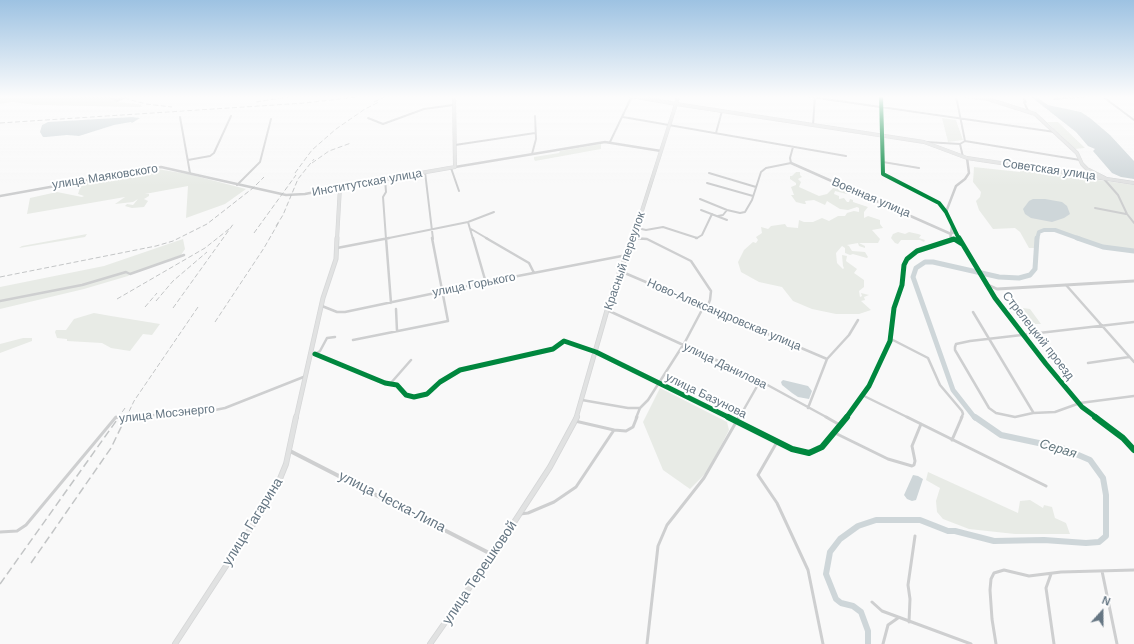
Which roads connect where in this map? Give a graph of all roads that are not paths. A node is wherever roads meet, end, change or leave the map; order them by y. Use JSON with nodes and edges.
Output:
{"nodes":[{"id":1,"x":182,"y":126,"type":"edge"},
{"id":2,"x":227,"y":126,"type":"edge"},
{"id":3,"x":268,"y":126,"type":"edge"},
{"id":4,"x":454,"y":126,"type":"edge"},
{"id":5,"x":535,"y":126,"type":"edge"},
{"id":6,"x":618,"y":126,"type":"edge"},
{"id":7,"x":670,"y":126,"type":"joint"},
{"id":8,"x":718,"y":126,"type":"edge"},
{"id":9,"x":820,"y":126,"type":"edge"},
{"id":10,"x":883,"y":126,"type":"edge"},
{"id":11,"x":962,"y":126,"type":"edge"},
{"id":12,"x":1009,"y":126,"type":"edge"},
{"id":13,"x":1050,"y":126,"type":"edge"},
{"id":14,"x":1056,"y":132,"type":"junction"},
{"id":15,"x":535,"y":133,"type":"junction"},
{"id":16,"x":716,"y":133,"type":"junction"},
{"id":17,"x":883,"y":135,"type":"junction"},
{"id":18,"x":965,"y":141,"type":"junction"},
{"id":19,"x":610,"y":142,"type":"junction"},
{"id":20,"x":924,"y":142,"type":"junction"},
{"id":21,"x":960,"y":144,"type":"junction"},
{"id":22,"x":455,"y":145,"type":"junction"},
{"id":23,"x":793,"y":146,"type":"junction"},
{"id":24,"x":661,"y":151,"type":"junction"},
{"id":25,"x":533,"y":154,"type":"junction"},
{"id":26,"x":846,"y":156,"type":"dead end"},
{"id":27,"x":965,"y":158,"type":"junction"},
{"id":28,"x":188,"y":160,"type":"junction"},
{"id":29,"x":1080,"y":160,"type":"junction"},
{"id":30,"x":883,"y":162,"type":"junction"},
{"id":31,"x":792,"y":163,"type":"junction"},
{"id":32,"x":453,"y":168,"type":"junction"},
{"id":33,"x":919,"y":168,"type":"dead end"},
{"id":34,"x":1090,"y":171,"type":"junction"},
{"id":35,"x":425,"y":172,"type":"junction"},
{"id":36,"x":190,"y":173,"type":"junction"},
{"id":37,"x":709,"y":173,"type":"dead end"},
{"id":38,"x":1090,"y":176,"type":"junction"},
{"id":39,"x":1103,"y":178,"type":"junction"},
{"id":40,"x":385,"y":179,"type":"junction"},
{"id":41,"x":1108,"y":179,"type":"junction"},
{"id":42,"x":707,"y":183,"type":"dead end"},
{"id":43,"x":1134,"y":183,"type":"edge"},
{"id":44,"x":237,"y":185,"type":"junction"},
{"id":45,"x":340,"y":187,"type":"junction"},
{"id":46,"x":756,"y":187,"type":"junction"},
{"id":47,"x":459,"y":191,"type":"dead end"},
{"id":48,"x":279,"y":194,"type":"joint"},
{"id":49,"x":0,"y":196,"type":"edge"},
{"id":50,"x":753,"y":196,"type":"junction"},
{"id":51,"x":700,"y":199,"type":"dead end"},
{"id":52,"x":1095,"y":208,"type":"dead end"},
{"id":53,"x":701,"y":210,"type":"dead end"},
{"id":54,"x":727,"y":210,"type":"junction"},
{"id":55,"x":494,"y":212,"type":"dead end"},
{"id":56,"x":946,"y":212,"type":"junction"},
{"id":57,"x":712,"y":214,"type":"junction"},
{"id":58,"x":1127,"y":214,"type":"junction"},
{"id":59,"x":717,"y":216,"type":"junction"},
{"id":60,"x":727,"y":220,"type":"dead end"},
{"id":61,"x":468,"y":222,"type":"junction"},
{"id":62,"x":1134,"y":223,"type":"edge"},
{"id":63,"x":952,"y":224,"type":"junction"},
{"id":64,"x":637,"y":228,"type":"junction"},
{"id":65,"x":471,"y":229,"type":"junction"},
{"id":66,"x":431,"y":230,"type":"junction"},
{"id":67,"x":950,"y":234,"type":"junction"},
{"id":68,"x":958,"y":236,"type":"junction"},
{"id":69,"x":633,"y":238,"type":"junction"},
{"id":70,"x":385,"y":239,"type":"junction"},
{"id":71,"x":954,"y":239,"type":"junction"},
{"id":72,"x":945,"y":242,"type":"junction"},
{"id":73,"x":962,"y":244,"type":"junction"},
{"id":74,"x":337,"y":248,"type":"junction"},
{"id":75,"x":184,"y":255,"type":"dead end"},
{"id":76,"x":627,"y":255,"type":"junction"},
{"id":77,"x":620,"y":271,"type":"junction"},
{"id":78,"x":534,"y":273,"type":"junction"},
{"id":79,"x":1134,"y":281,"type":"edge"},
{"id":80,"x":486,"y":283,"type":"junction"},
{"id":81,"x":986,"y":284,"type":"junction"},
{"id":82,"x":1066,"y":285,"type":"junction"},
{"id":83,"x":442,"y":292,"type":"junction"},
{"id":84,"x":0,"y":301,"type":"edge"},
{"id":85,"x":391,"y":303,"type":"junction"},
{"id":86,"x":322,"y":306,"type":"junction"},
{"id":87,"x":706,"y":307,"type":"junction"},
{"id":88,"x":396,"y":309,"type":"dead end"},
{"id":89,"x":607,"y":310,"type":"junction"},
{"id":90,"x":973,"y":312,"type":"dead end"},
{"id":91,"x":858,"y":320,"type":"dead end"},
{"id":92,"x":1134,"y":322,"type":"edge"},
{"id":93,"x":1102,"y":327,"type":"junction"},
{"id":94,"x":396,"y":331,"type":"junction"},
{"id":95,"x":1023,"y":334,"type":"junction"},
{"id":96,"x":335,"y":338,"type":"dead end"},
{"id":97,"x":891,"y":339,"type":"junction"},
{"id":98,"x":989,"y":339,"type":"junction"},
{"id":99,"x":353,"y":340,"type":"dead end"},
{"id":100,"x":683,"y":345,"type":"junction"},
{"id":101,"x":596,"y":352,"type":"junction"},
{"id":102,"x":313,"y":354,"type":"junction"},
{"id":103,"x":1129,"y":356,"type":"junction"},
{"id":104,"x":827,"y":359,"type":"junction"},
{"id":105,"x":411,"y":360,"type":"dead end"},
{"id":106,"x":1134,"y":362,"type":"edge"},
{"id":107,"x":1088,"y":363,"type":"dead end"},
{"id":108,"x":307,"y":376,"type":"junction"},
{"id":109,"x":760,"y":381,"type":"junction"},
{"id":110,"x":390,"y":384,"type":"junction"},
{"id":111,"x":659,"y":384,"type":"junction"},
{"id":112,"x":862,"y":395,"type":"junction"},
{"id":113,"x":1134,"y":396,"type":"edge"},
{"id":114,"x":582,"y":400,"type":"junction"},
{"id":115,"x":1080,"y":403,"type":"junction"},
{"id":116,"x":640,"y":408,"type":"junction"},
{"id":117,"x":808,"y":408,"type":"junction"},
{"id":118,"x":1033,"y":413,"type":"junction"},
{"id":119,"x":575,"y":421,"type":"junction"},
{"id":120,"x":737,"y":422,"type":"junction"},
{"id":121,"x":921,"y":424,"type":"junction"},
{"id":122,"x":841,"y":426,"type":"junction"},
{"id":123,"x":614,"y":430,"type":"junction"},
{"id":124,"x":835,"y":433,"type":"junction"},
{"id":125,"x":952,"y":440,"type":"junction"},
{"id":126,"x":777,"y":442,"type":"junction"},
{"id":127,"x":290,"y":450,"type":"junction"},
{"id":128,"x":1134,"y":450,"type":"edge"},
{"id":129,"x":550,"y":467,"type":"joint"},
{"id":130,"x":1046,"y":486,"type":"dead end"},
{"id":131,"x":520,"y":514,"type":"junction"},
{"id":132,"x":0,"y":532,"type":"edge"},
{"id":133,"x":915,"y":536,"type":"dead end"},
{"id":134,"x":493,"y":555,"type":"junction"},
{"id":135,"x":1134,"y":570,"type":"edge"},
{"id":136,"x":1102,"y":571,"type":"junction"},
{"id":137,"x":1051,"y":574,"type":"junction"},
{"id":138,"x":872,"y":602,"type":"dead end"},
{"id":139,"x":898,"y":618,"type":"junction"},
{"id":140,"x":909,"y":622,"type":"junction"},
{"id":141,"x":962,"y":641,"type":"junction"},
{"id":142,"x":175,"y":644,"type":"edge"},
{"id":143,"x":430,"y":644,"type":"edge"},
{"id":144,"x":647,"y":644,"type":"edge"},
{"id":145,"x":823,"y":644,"type":"edge"},
{"id":146,"x":883,"y":644,"type":"edge"},
{"id":147,"x":959,"y":644,"type":"edge"},
{"id":148,"x":972,"y":644,"type":"edge"},
{"id":149,"x":996,"y":644,"type":"edge"},
{"id":150,"x":1054,"y":644,"type":"edge"},
{"id":151,"x":1116,"y":644,"type":"edge"}],
"edges":[{"from":1,"to":28,"type":"street"},
{"from":2,"to":28,"type":"street"},
{"from":3,"to":44,"type":"street"},
{"from":4,"to":22,"type":"main road"},
{"from":5,"to":15,"type":"street"},
{"from":6,"to":19,"type":"street"},
{"from":7,"to":16,"type":"street"},
{"from":7,"to":24,"type":"main road","name":"Красный переулок"},
{"from":8,"to":16,"type":"street"},
{"from":9,"to":17,"type":"main road","name":"Советская улица"},
{"from":10,"to":17,"type":"street"},
{"from":11,"to":18,"type":"street"},
{"from":12,"to":14,"type":"street"},
{"from":13,"to":14,"type":"main road"},
{"from":14,"to":29,"type":"main road"},
{"from":15,"to":22,"type":"street"},
{"from":15,"to":25,"type":"street"},
{"from":16,"to":23,"type":"street"},
{"from":17,"to":20,"type":"main road","name":"Советская улица"},
{"from":17,"to":30,"type":"street"},
{"from":18,"to":21,"type":"street"},
{"from":18,"to":29,"type":"street"},
{"from":19,"to":24,"type":"street","name":"Институтская улица"},
{"from":19,"to":25,"type":"street","name":"Институтская улица"},
{"from":20,"to":21,"type":"street"},
{"from":20,"to":27,"type":"main road","name":"Советская улица"},
{"from":21,"to":27,"type":"street"},
{"from":22,"to":32,"type":"main road"},
{"from":23,"to":26,"type":"street"},
{"from":23,"to":31,"type":"street"},
{"from":24,"to":64,"type":"main road","name":"Красный переулок"},
{"from":25,"to":32,"type":"street","name":"Институтская улица"},
{"from":27,"to":38,"type":"main road","name":"Советская улица"},
{"from":27,"to":56,"type":"street"},
{"from":28,"to":36,"type":"street"},
{"from":29,"to":34,"type":"main road"},
{"from":30,"to":33,"type":"street"},
{"from":30,"to":56,"type":"street"},
{"from":31,"to":46,"type":"street"},
{"from":31,"to":67,"type":"street","name":"Военная улица"},
{"from":32,"to":35,"type":"main road","name":"Институтская улица"},
{"from":32,"to":47,"type":"street"},
{"from":34,"to":38,"type":"main road"},
{"from":34,"to":41,"type":"main road"},
{"from":35,"to":40,"type":"main road","name":"Институтская улица"},
{"from":35,"to":66,"type":"street"},
{"from":36,"to":44,"type":"street","name":"улица Маяковского"},
{"from":36,"to":49,"type":"street","name":"улица Маяковского"},
{"from":37,"to":46,"type":"street"},
{"from":38,"to":39,"type":"main road","name":"Советская улица"},
{"from":39,"to":41,"type":"main road","name":"Советская улица"},
{"from":39,"to":58,"type":"street"},
{"from":40,"to":45,"type":"main road","name":"Институтская улица"},
{"from":40,"to":70,"type":"street"},
{"from":41,"to":43,"type":"main road","name":"Советская улица"},
{"from":42,"to":50,"type":"street"},
{"from":44,"to":48,"type":"street","name":"улица Маяковского"},
{"from":45,"to":48,"type":"street","name":"Институтская улица"},
{"from":45,"to":74,"type":"main road","name":"улица Гагарина"},
{"from":46,"to":50,"type":"street"},
{"from":50,"to":54,"type":"street"},
{"from":51,"to":54,"type":"street"},
{"from":52,"to":58,"type":"street"},
{"from":53,"to":57,"type":"street"},
{"from":54,"to":59,"type":"street"},
{"from":55,"to":61,"type":"street"},
{"from":56,"to":63,"type":"street","name":"Стрелецкий проезд"},
{"from":57,"to":59,"type":"street"},
{"from":57,"to":64,"type":"street"},
{"from":58,"to":62,"type":"street"},
{"from":59,"to":60,"type":"street"},
{"from":61,"to":65,"type":"street"},
{"from":61,"to":66,"type":"street"},
{"from":63,"to":67,"type":"street"},
{"from":63,"to":68,"type":"street","name":"Стрелецкий проезд"},
{"from":64,"to":69,"type":"main road","name":"Красный переулок"},
{"from":65,"to":78,"type":"street"},
{"from":65,"to":80,"type":"street"},
{"from":66,"to":70,"type":"street"},
{"from":66,"to":83,"type":"street"},
{"from":67,"to":68,"type":"street"},
{"from":67,"to":71,"type":"street"},
{"from":67,"to":72,"type":"street"},
{"from":68,"to":71,"type":"street"},
{"from":68,"to":73,"type":"street","name":"Стрелецкий проезд"},
{"from":69,"to":76,"type":"main road","name":"Красный переулок"},
{"from":69,"to":87,"type":"street"},
{"from":70,"to":74,"type":"street"},
{"from":70,"to":85,"type":"street"},
{"from":71,"to":72,"type":"street"},
{"from":71,"to":73,"type":"street"},
{"from":72,"to":97,"type":"street"},
{"from":73,"to":81,"type":"street","name":"Стрелецкий проезд"},
{"from":74,"to":86,"type":"main road","name":"улица Гагарина"},
{"from":75,"to":84,"type":"street"},
{"from":76,"to":77,"type":"main road","name":"Красный переулок"},
{"from":76,"to":78,"type":"street","name":"улица Горького"},
{"from":77,"to":87,"type":"street","name":"Ново-Александровская улица"},
{"from":77,"to":89,"type":"main road","name":"Красный переулок"},
{"from":78,"to":80,"type":"street","name":"улица Горького"},
{"from":79,"to":82,"type":"street"},
{"from":80,"to":83,"type":"street","name":"улица Горького"},
{"from":81,"to":82,"type":"street"},
{"from":81,"to":95,"type":"street","name":"Стрелецкий проезд"},
{"from":82,"to":93,"type":"street"},
{"from":83,"to":85,"type":"street","name":"улица Горького"},
{"from":83,"to":94,"type":"street"},
{"from":85,"to":86,"type":"street","name":"улица Горького"},
{"from":86,"to":102,"type":"main road","name":"улица Гагарина"},
{"from":87,"to":100,"type":"street"},
{"from":87,"to":104,"type":"street","name":"Ново-Александровская улица"},
{"from":88,"to":94,"type":"street"},
{"from":89,"to":100,"type":"street","name":"улица Данилова"},
{"from":89,"to":101,"type":"main road","name":"Красный переулок"},
{"from":90,"to":98,"type":"street"},
{"from":91,"to":104,"type":"street"},
{"from":92,"to":93,"type":"street"},
{"from":93,"to":95,"type":"street"},
{"from":93,"to":103,"type":"street"},
{"from":94,"to":99,"type":"street"},
{"from":95,"to":98,"type":"street"},
{"from":95,"to":115,"type":"street","name":"Стрелецкий проезд"},
{"from":96,"to":102,"type":"street"},
{"from":97,"to":112,"type":"street"},
{"from":97,"to":125,"type":"street"},
{"from":98,"to":118,"type":"street"},
{"from":98,"to":118,"type":"street"},
{"from":100,"to":109,"type":"street","name":"улица Данилова"},
{"from":100,"to":111,"type":"street"},
{"from":101,"to":110,"type":"street"},
{"from":101,"to":111,"type":"street","name":"улица Базунова"},
{"from":101,"to":114,"type":"main road","name":"Красный переулок"},
{"from":102,"to":108,"type":"main road","name":"улица Гагарина"},
{"from":102,"to":110,"type":"street"},
{"from":103,"to":106,"type":"street"},
{"from":103,"to":107,"type":"street"},
{"from":104,"to":117,"type":"street"},
{"from":105,"to":110,"type":"street"},
{"from":108,"to":127,"type":"main road","name":"улица Гагарина"},
{"from":108,"to":132,"type":"street","name":"улица Мосэнерго"},
{"from":109,"to":117,"type":"street","name":"улица Данилова"},
{"from":109,"to":120,"type":"street"},
{"from":111,"to":116,"type":"street"},
{"from":111,"to":120,"type":"street","name":"улица Базунова"},
{"from":112,"to":121,"type":"street"},
{"from":112,"to":122,"type":"street"},
{"from":113,"to":115,"type":"street"},
{"from":114,"to":116,"type":"street"},
{"from":114,"to":119,"type":"main road","name":"Красный переулок"},
{"from":115,"to":118,"type":"street"},
{"from":115,"to":128,"type":"street","name":"Стрелецкий проезд"},
{"from":116,"to":123,"type":"street"},
{"from":117,"to":122,"type":"street","name":"улица Данилова"},
{"from":119,"to":123,"type":"street"},
{"from":119,"to":129,"type":"main road","name":"Красный переулок"},
{"from":120,"to":126,"type":"street","name":"улица Базунова"},
{"from":120,"to":144,"type":"street"},
{"from":121,"to":124,"type":"street"},
{"from":121,"to":125,"type":"street"},
{"from":122,"to":124,"type":"street"},
{"from":123,"to":131,"type":"street"},
{"from":124,"to":126,"type":"street","name":"улица Базунова"},
{"from":125,"to":130,"type":"street"},
{"from":126,"to":145,"type":"street"},
{"from":127,"to":134,"type":"street","name":"улица Ческа-Липа"},
{"from":127,"to":142,"type":"main road","name":"улица Гагарина"},
{"from":129,"to":131,"type":"main road","name":"улица Терешковой"},
{"from":131,"to":134,"type":"main road","name":"улица Терешковой"},
{"from":133,"to":140,"type":"street"},
{"from":134,"to":143,"type":"main road","name":"улица Терешковой"},
{"from":135,"to":136,"type":"street"},
{"from":136,"to":137,"type":"street"},
{"from":136,"to":151,"type":"street"},
{"from":137,"to":149,"type":"street"},
{"from":137,"to":150,"type":"street"},
{"from":138,"to":139,"type":"street"},
{"from":139,"to":140,"type":"street"},
{"from":139,"to":146,"type":"street"},
{"from":140,"to":141,"type":"street"},
{"from":141,"to":147,"type":"street"},
{"from":141,"to":148,"type":"street"}]}
